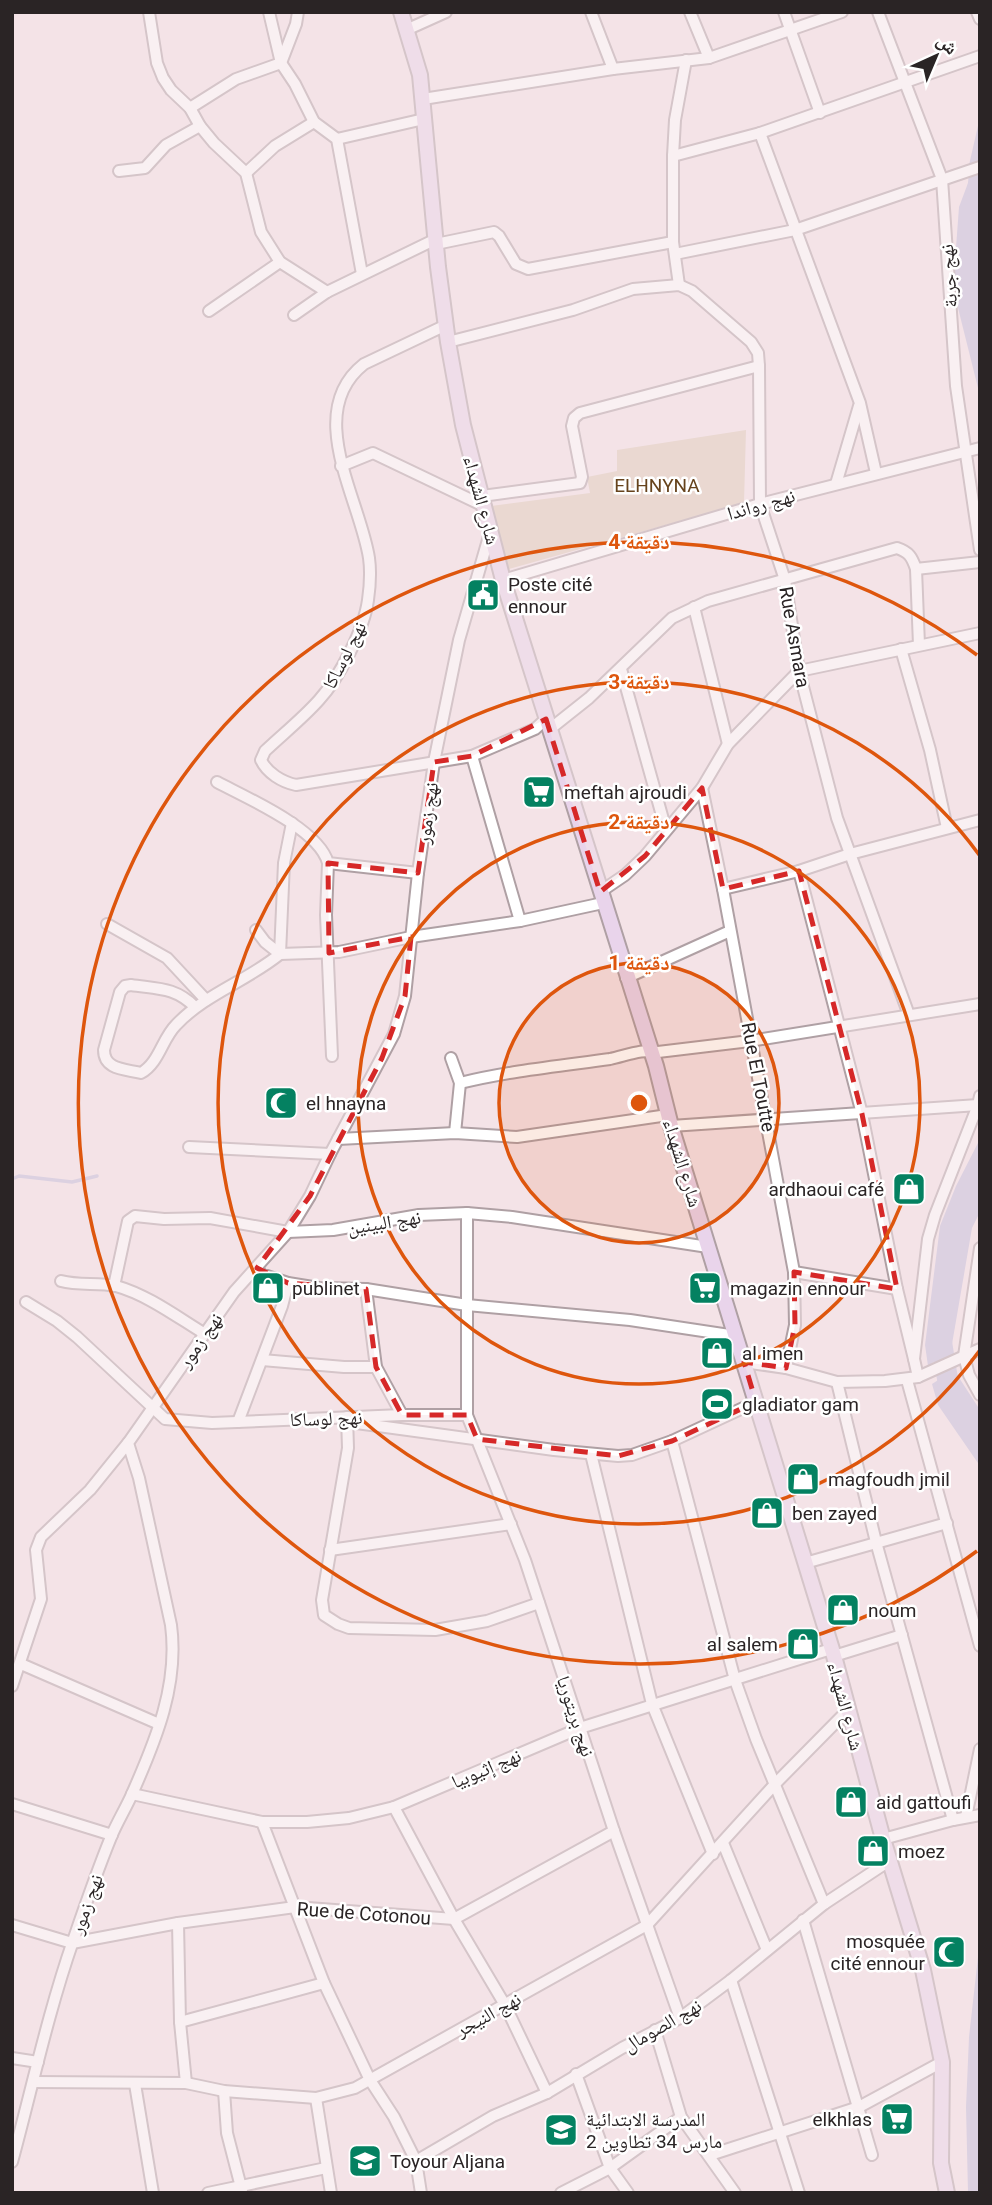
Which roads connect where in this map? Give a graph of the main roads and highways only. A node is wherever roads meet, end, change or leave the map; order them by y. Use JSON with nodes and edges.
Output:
{"nodes":[{"id":1,"x":401,"y":12,"type":"edge"},
{"id":2,"x":947,"y":2193,"type":"edge"}],
"edges":[{"from":1,"to":2,"type":"main road","name":"شارع الشهداء"}]}
